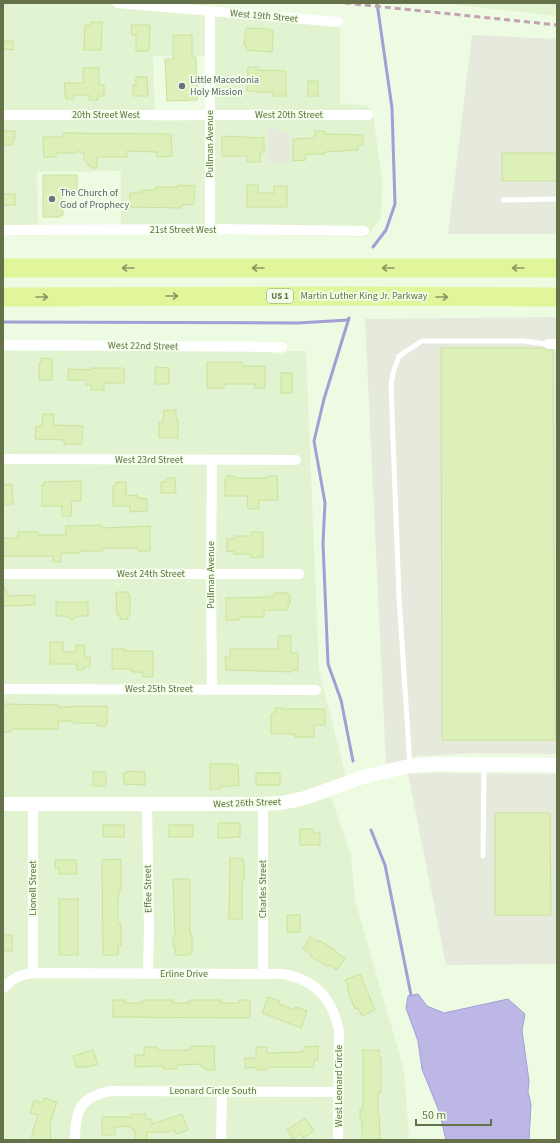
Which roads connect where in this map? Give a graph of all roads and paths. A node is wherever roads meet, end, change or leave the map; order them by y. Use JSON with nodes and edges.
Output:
{"nodes":[{"id":1,"x":118,"y":3,"type":"edge"},
{"id":2,"x":210,"y":11,"type":"junction"},
{"id":3,"x":338,"y":22,"type":"dead end"},
{"id":4,"x":3,"y":115,"type":"edge"},
{"id":5,"x":210,"y":115,"type":"junction"},
{"id":6,"x":368,"y":115,"type":"dead end"},
{"id":7,"x":557,"y":199,"type":"edge"},
{"id":8,"x":503,"y":200,"type":"dead end"},
{"id":9,"x":210,"y":229,"type":"junction"},
{"id":10,"x":3,"y":230,"type":"edge"},
{"id":11,"x":364,"y":231,"type":"dead end"},
{"id":12,"x":3,"y":268,"type":"edge"},
{"id":13,"x":557,"y":268,"type":"edge"},
{"id":14,"x":3,"y":297,"type":"edge"},
{"id":15,"x":557,"y":297,"type":"edge"},
{"id":16,"x":552,"y":344,"type":"edge"},
{"id":17,"x":3,"y":345,"type":"edge"},
{"id":18,"x":282,"y":347,"type":"dead end"},
{"id":19,"x":3,"y":459,"type":"edge"},
{"id":20,"x":212,"y":460,"type":"junction"},
{"id":21,"x":296,"y":460,"type":"dead end"},
{"id":22,"x":3,"y":574,"type":"edge"},
{"id":23,"x":211,"y":574,"type":"junction"},
{"id":24,"x":299,"y":574,"type":"dead end"},
{"id":25,"x":3,"y":689,"type":"edge"},
{"id":26,"x":212,"y":689,"type":"junction"},
{"id":27,"x":316,"y":690,"type":"dead end"},
{"id":28,"x":484,"y":765,"type":"junction"},
{"id":29,"x":557,"y":765,"type":"edge"},
{"id":30,"x":410,"y":766,"type":"junction"},
{"id":31,"x":3,"y":804,"type":"edge"},
{"id":32,"x":33,"y":804,"type":"junction"},
{"id":33,"x":147,"y":804,"type":"junction"},
{"id":34,"x":263,"y":804,"type":"junction"},
{"id":35,"x":483,"y":856,"type":"dead end"},
{"id":36,"x":33,"y":973,"type":"junction"},
{"id":37,"x":148,"y":974,"type":"junction"},
{"id":38,"x":263,"y":974,"type":"junction"},
{"id":39,"x":3,"y":988,"type":"edge"},
{"id":40,"x":339,"y":1031,"type":"joint"},
{"id":41,"x":222,"y":1091,"type":"junction"},
{"id":42,"x":339,"y":1092,"type":"junction"},
{"id":43,"x":75,"y":1140,"type":"edge"},
{"id":44,"x":221,"y":1140,"type":"edge"},
{"id":45,"x":338,"y":1140,"type":"edge"}],
"edges":[{"from":1,"to":2,"type":"street","name":"West 19th Street"},
{"from":2,"to":3,"type":"street","name":"West 19th Street"},
{"from":2,"to":5,"type":"street","name":"Pullman Avenue"},
{"from":4,"to":5,"type":"street","name":"20th Street West"},
{"from":5,"to":6,"type":"street","name":"West 20th Street"},
{"from":5,"to":9,"type":"street","name":"Pullman Avenue"},
{"from":7,"to":8,"type":"lane"},
{"from":9,"to":10,"type":"street","name":"21st Street West"},
{"from":9,"to":11,"type":"street","name":"21st Street West"},
{"from":13,"to":12,"type":"highway","one_way":true},
{"from":14,"to":15,"type":"highway","name":"Martin Luther King Jr. Parkway","number":"US 1","one_way":true},
{"from":16,"to":30,"type":"lane"},
{"from":17,"to":18,"type":"street","name":"West 22nd Street"},
{"from":19,"to":20,"type":"street","name":"West 23rd Street"},
{"from":20,"to":21,"type":"street","name":"West 23rd Street"},
{"from":20,"to":23,"type":"street","name":"Pullman Avenue"},
{"from":22,"to":23,"type":"street","name":"West 24th Street"},
{"from":23,"to":24,"type":"street","name":"West 24th Street"},
{"from":23,"to":26,"type":"street","name":"Pullman Avenue"},
{"from":25,"to":26,"type":"street","name":"West 25th Street"},
{"from":26,"to":27,"type":"street","name":"West 25th Street"},
{"from":28,"to":29,"type":"main road","name":"West 26th Street"},
{"from":28,"to":30,"type":"main road","name":"West 26th Street"},
{"from":28,"to":35,"type":"lane"},
{"from":30,"to":34,"type":"main road","name":"West 26th Street"},
{"from":31,"to":32,"type":"main road","name":"West 26th Street"},
{"from":32,"to":33,"type":"main road","name":"West 26th Street"},
{"from":32,"to":36,"type":"street","name":"Lionell Street"},
{"from":33,"to":34,"type":"main road","name":"West 26th Street"},
{"from":33,"to":37,"type":"street","name":"Effee Street"},
{"from":34,"to":38,"type":"street","name":"Charles Street"},
{"from":36,"to":37,"type":"street","name":"Erline Drive"},
{"from":36,"to":39,"type":"street","name":"Erline Drive"},
{"from":37,"to":38,"type":"street","name":"Erline Drive"},
{"from":38,"to":40,"type":"street","name":"Erline Drive"},
{"from":40,"to":42,"type":"street","name":"West Leonard Circle"},
{"from":41,"to":42,"type":"street","name":"Leonard Circle South"},
{"from":41,"to":43,"type":"street","name":"Leonard Circle South"},
{"from":41,"to":44,"type":"street"},
{"from":42,"to":45,"type":"street","name":"West Leonard Circle"}]}
